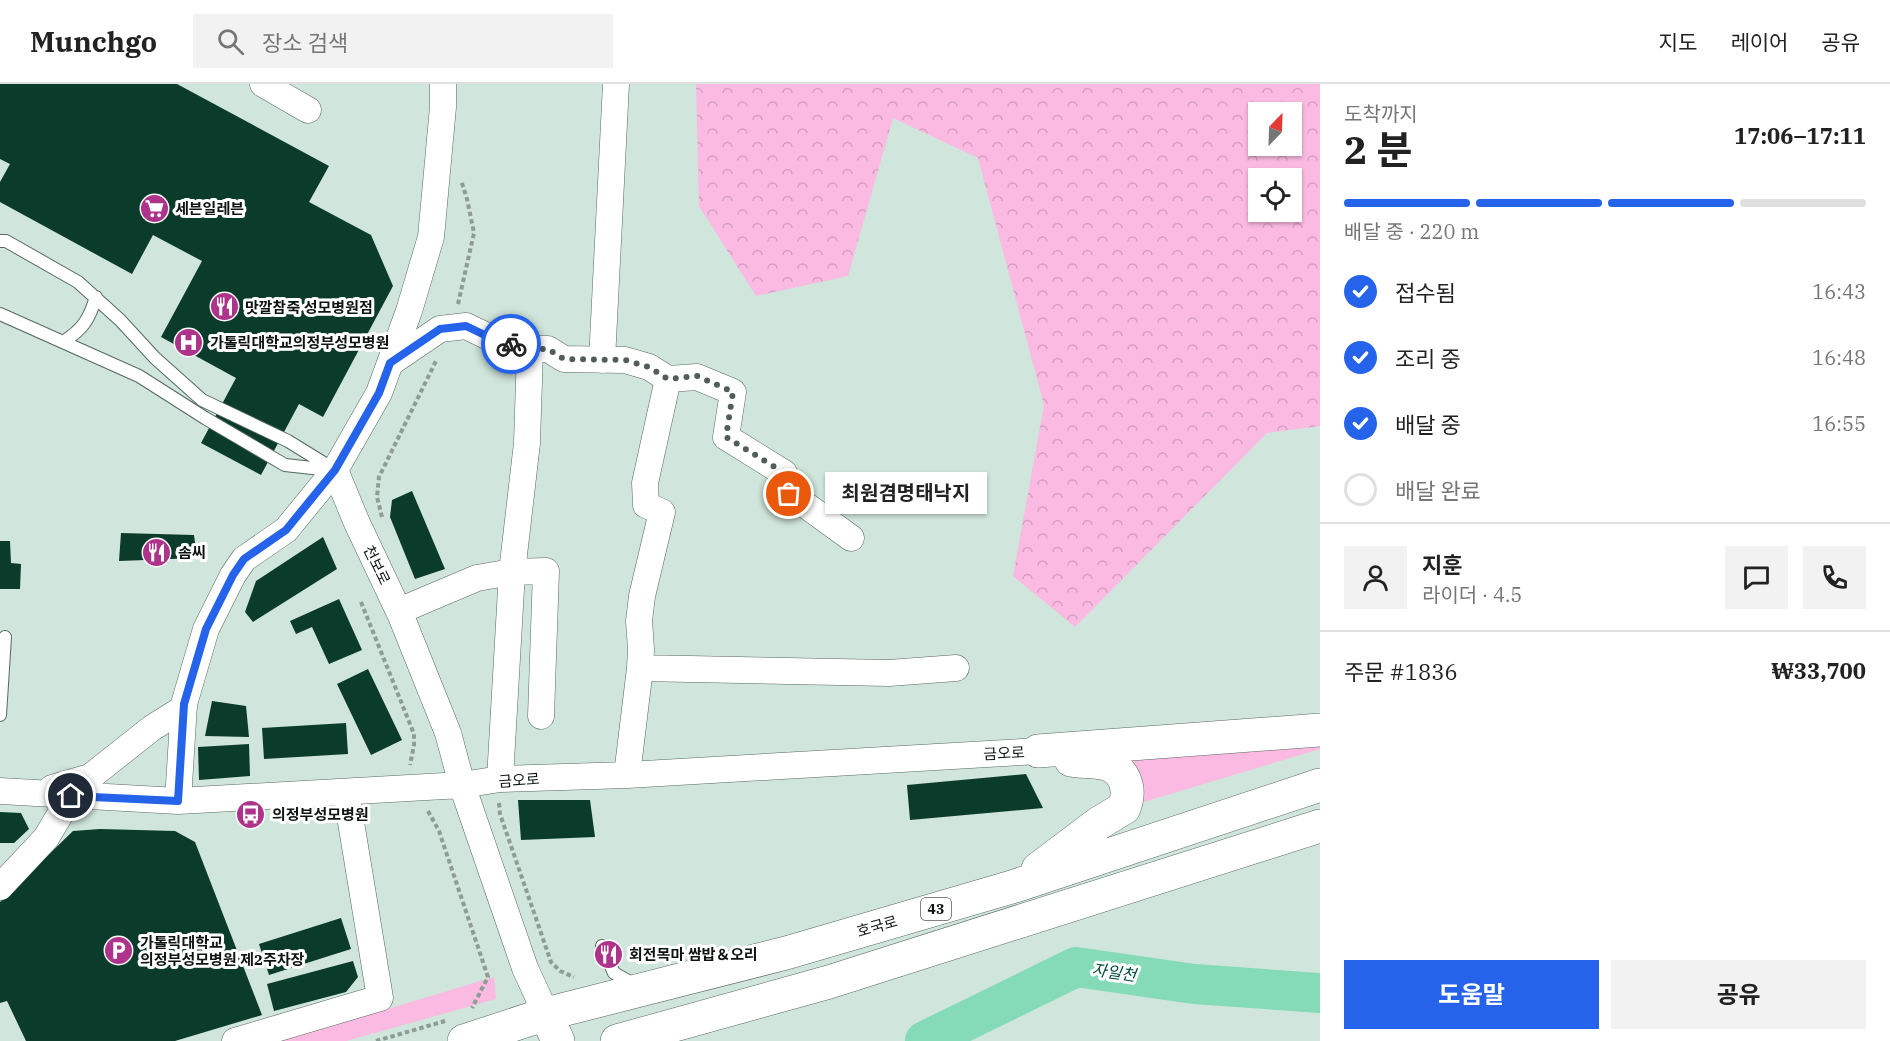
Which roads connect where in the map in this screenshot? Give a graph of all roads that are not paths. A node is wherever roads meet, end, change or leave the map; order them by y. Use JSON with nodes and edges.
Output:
{"nodes":[{"id":1,"x":263,"y":84,"type":"edge"},
{"id":2,"x":442,"y":84,"type":"edge"},
{"id":3,"x":616,"y":84,"type":"edge"},
{"id":4,"x":308,"y":110,"type":"dead end"},
{"id":5,"x":0,"y":241,"type":"edge"},
{"id":6,"x":96,"y":297,"type":"junction"},
{"id":7,"x":0,"y":314,"type":"edge"},
{"id":8,"x":63,"y":342,"type":"junction"},
{"id":9,"x":530,"y":349,"type":"junction"},
{"id":10,"x":602,"y":360,"type":"junction"},
{"id":11,"x":390,"y":363,"type":"junction"},
{"id":12,"x":668,"y":379,"type":"junction"},
{"id":13,"x":335,"y":470,"type":"junction"},
{"id":14,"x":851,"y":538,"type":"dead end"},
{"id":15,"x":512,"y":572,"type":"junction"},
{"id":16,"x":399,"y":611,"type":"junction"},
{"id":17,"x":5,"y":637,"type":"dead end"},
{"id":18,"x":640,"y":668,"type":"junction"},
{"id":19,"x":956,"y":668,"type":"dead end"},
{"id":20,"x":184,"y":708,"type":"junction"},
{"id":21,"x":0,"y":716,"type":"edge"},
{"id":22,"x":541,"y":716,"type":"dead end"},
{"id":23,"x":1320,"y":730,"type":"edge"},
{"id":24,"x":1038,"y":751,"type":"junction"},
{"id":25,"x":627,"y":775,"type":"junction"},
{"id":26,"x":1320,"y":785,"type":"edge"},
{"id":27,"x":462,"y":786,"type":"junction"},
{"id":28,"x":500,"y":790,"type":"junction"},
{"id":29,"x":0,"y":791,"type":"edge"},
{"id":30,"x":346,"y":792,"type":"junction"},
{"id":31,"x":36,"y":793,"type":"junction"},
{"id":32,"x":71,"y":796,"type":"junction"},
{"id":33,"x":178,"y":801,"type":"junction"},
{"id":34,"x":1320,"y":826,"type":"edge"},
{"id":35,"x":1015,"y":886,"type":"junction"},
{"id":36,"x":0,"y":887,"type":"edge"},
{"id":37,"x":602,"y":946,"type":"dead end"},
{"id":38,"x":643,"y":989,"type":"junction"},
{"id":39,"x":743,"y":1006,"type":"junction"},
{"id":40,"x":461,"y":1024,"type":"edge"},
{"id":41,"x":552,"y":1028,"type":"edge"},
{"id":42,"x":235,"y":1041,"type":"edge"},
{"id":43,"x":617,"y":1041,"type":"edge"},
{"id":44,"x":682,"y":1041,"type":"edge"}],
"edges":[{"from":1,"to":4,"type":"street"},
{"from":2,"to":11,"type":"street"},
{"from":3,"to":10,"type":"street"},
{"from":5,"to":6,"type":"lane"},
{"from":6,"to":8,"type":"lane"},
{"from":6,"to":13,"type":"lane"},
{"from":7,"to":8,"type":"lane"},
{"from":8,"to":13,"type":"lane"},
{"from":9,"to":10,"type":"street"},
{"from":9,"to":11,"type":"street"},
{"from":9,"to":15,"type":"street"},
{"from":10,"to":12,"type":"street"},
{"from":11,"to":13,"type":"street"},
{"from":12,"to":14,"type":"street"},
{"from":12,"to":18,"type":"street"},
{"from":13,"to":16,"type":"street","name":"천보로"},
{"from":13,"to":20,"type":"street"},
{"from":15,"to":16,"type":"street"},
{"from":15,"to":22,"type":"street"},
{"from":15,"to":28,"type":"street"},
{"from":16,"to":27,"type":"street","name":"천보로"},
{"from":17,"to":21,"type":"lane"},
{"from":18,"to":19,"type":"street"},
{"from":18,"to":25,"type":"street"},
{"from":20,"to":31,"type":"street"},
{"from":20,"to":33,"type":"street"},
{"from":23,"to":24,"type":"main road"},
{"from":24,"to":25,"type":"street","name":"금오로"},
{"from":24,"to":35,"type":"main road"},
{"from":25,"to":28,"type":"street","name":"금오로"},
{"from":26,"to":35,"type":"main road","name":"호국로","number":"43"},
{"from":27,"to":28,"type":"street","name":"금오로"},
{"from":27,"to":30,"type":"street","name":"금오로"},
{"from":27,"to":41,"type":"street","name":"천보로"},
{"from":29,"to":31,"type":"street","name":"금오로"},
{"from":30,"to":33,"type":"street","name":"금오로"},
{"from":30,"to":42,"type":"street"},
{"from":31,"to":32,"type":"street","name":"금오로"},
{"from":32,"to":33,"type":"street","name":"금오로"},
{"from":32,"to":36,"type":"street"},
{"from":34,"to":39,"type":"main road"},
{"from":35,"to":38,"type":"main road","name":"호국로","number":"43"},
{"from":37,"to":38,"type":"lane"},
{"from":38,"to":41,"type":"main road","name":"호국로","number":"43"},
{"from":39,"to":43,"type":"main road"},
{"from":39,"to":44,"type":"main road"},
{"from":40,"to":41,"type":"main road","name":"호국로","number":"43"}]}
